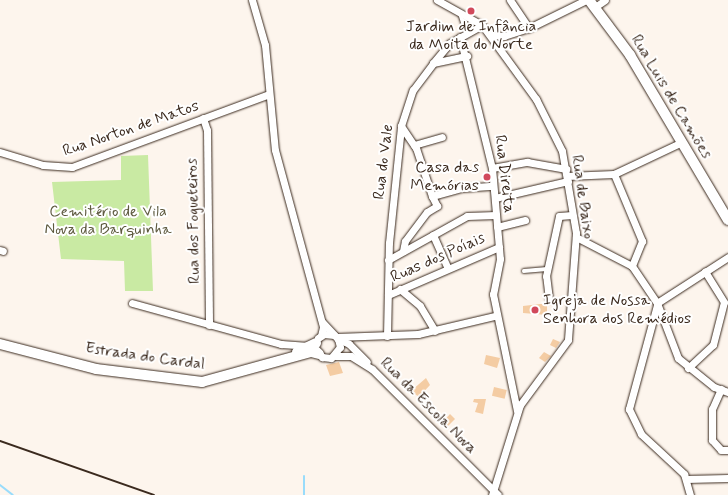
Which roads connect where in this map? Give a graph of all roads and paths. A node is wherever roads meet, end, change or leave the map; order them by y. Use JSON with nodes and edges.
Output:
{"nodes":[{"id":1,"x":252,"y":0,"type":"edge"},
{"id":2,"x":437,"y":0,"type":"edge"},
{"id":3,"x":510,"y":0,"type":"edge"},
{"id":4,"x":604,"y":0,"type":"edge"},
{"id":5,"x":590,"y":2,"type":"edge"},
{"id":6,"x":461,"y":15,"type":"junction"},
{"id":7,"x":482,"y":25,"type":"junction"},
{"id":8,"x":529,"y":28,"type":"junction"},
{"id":9,"x":467,"y":33,"type":"junction"},
{"id":10,"x":491,"y":35,"type":"junction"},
{"id":11,"x":460,"y":37,"type":"junction"},
{"id":12,"x":467,"y":56,"type":"junction"},
{"id":13,"x":432,"y":63,"type":"junction"},
{"id":14,"x":269,"y":94,"type":"junction"},
{"id":15,"x":203,"y":118,"type":"junction"},
{"id":16,"x":401,"y":126,"type":"junction"},
{"id":17,"x":442,"y":137,"type":"dead end"},
{"id":18,"x":682,"y":142,"type":"junction"},
{"id":19,"x":414,"y":145,"type":"junction"},
{"id":20,"x":0,"y":152,"type":"edge"},
{"id":21,"x":492,"y":168,"type":"junction"},
{"id":22,"x":614,"y":174,"type":"junction"},
{"id":23,"x":567,"y":176,"type":"junction"},
{"id":24,"x":493,"y":186,"type":"junction"},
{"id":25,"x":432,"y":196,"type":"junction"},
{"id":26,"x":495,"y":198,"type":"junction"},
{"id":27,"x":496,"y":215,"type":"junction"},
{"id":28,"x":572,"y":215,"type":"junction"},
{"id":29,"x":726,"y":216,"type":"edge"},
{"id":30,"x":525,"y":220,"type":"dead end"},
{"id":31,"x":496,"y":227,"type":"junction"},
{"id":32,"x":433,"y":235,"type":"junction"},
{"id":33,"x":576,"y":237,"type":"junction"},
{"id":34,"x":499,"y":247,"type":"junction"},
{"id":35,"x":403,"y":251,"type":"junction"},
{"id":36,"x":728,"y":257,"type":"edge"},
{"id":37,"x":388,"y":260,"type":"junction"},
{"id":38,"x":447,"y":266,"type":"junction"},
{"id":39,"x":632,"y":266,"type":"junction"},
{"id":40,"x":548,"y":269,"type":"junction"},
{"id":41,"x":524,"y":271,"type":"dead end"},
{"id":42,"x":705,"y":272,"type":"junction"},
{"id":43,"x":400,"y":289,"type":"junction"},
{"id":44,"x":388,"y":295,"type":"junction"},
{"id":45,"x":549,"y":299,"type":"dead end"},
{"id":46,"x":132,"y":303,"type":"dead end"},
{"id":47,"x":657,"y":303,"type":"junction"},
{"id":48,"x":726,"y":304,"type":"edge"},
{"id":49,"x":495,"y":316,"type":"junction"},
{"id":50,"x":321,"y":320,"type":"junction"},
{"id":51,"x":209,"y":325,"type":"junction"},
{"id":52,"x":436,"y":331,"type":"junction"},
{"id":53,"x":362,"y":335,"type":"junction"},
{"id":54,"x":387,"y":336,"type":"junction"},
{"id":55,"x":336,"y":337,"type":"junction"},
{"id":56,"x":0,"y":344,"type":"edge"},
{"id":57,"x":281,"y":344,"type":"junction"},
{"id":58,"x":316,"y":344,"type":"junction"},
{"id":59,"x":349,"y":344,"type":"junction"},
{"id":60,"x":335,"y":356,"type":"junction"},
{"id":61,"x":688,"y":368,"type":"junction"},
{"id":62,"x":372,"y":369,"type":"junction"},
{"id":63,"x":720,"y":389,"type":"junction"},
{"id":64,"x":728,"y":392,"type":"edge"},
{"id":65,"x":517,"y":413,"type":"junction"},
{"id":66,"x":728,"y":450,"type":"edge"},
{"id":67,"x":728,"y":478,"type":"edge"},
{"id":68,"x":686,"y":479,"type":"junction"},
{"id":69,"x":495,"y":494,"type":"edge"},
{"id":70,"x":690,"y":495,"type":"edge"}],
"edges":[{"from":1,"to":14,"type":"street"},
{"from":2,"to":6,"type":"street"},
{"from":3,"to":8,"type":"street"},
{"from":4,"to":5,"type":"street"},
{"from":5,"to":8,"type":"street"},
{"from":5,"to":18,"type":"street","name":"Rua Luis de Camões"},
{"from":6,"to":7,"type":"street"},
{"from":6,"to":9,"type":"lane"},
{"from":7,"to":9,"type":"street","name":"Rua do Vale"},
{"from":7,"to":10,"type":"street","name":"Rua de Baixo"},
{"from":8,"to":10,"type":"street"},
{"from":9,"to":11,"type":"street","name":"Rua do Vale"},
{"from":10,"to":23,"type":"street","name":"Rua de Baixo"},
{"from":11,"to":12,"type":"street","name":"Rua Direita"},
{"from":11,"to":13,"type":"street","name":"Rua do Vale"},
{"from":12,"to":13,"type":"street"},
{"from":12,"to":21,"type":"street","name":"Rua Direita"},
{"from":13,"to":16,"type":"street","name":"Rua do Vale"},
{"from":14,"to":15,"type":"street","name":"Rua Norton de Matos"},
{"from":14,"to":50,"type":"street"},
{"from":15,"to":20,"type":"street","name":"Rua Norton de Matos"},
{"from":15,"to":51,"type":"street","name":"Rua dos Fogueteiros"},
{"from":16,"to":19,"type":"street"},
{"from":16,"to":37,"type":"street","name":"Rua do Vale"},
{"from":17,"to":19,"type":"street"},
{"from":18,"to":22,"type":"street"},
{"from":18,"to":29,"type":"street","name":"Rua Luis de Camões"},
{"from":19,"to":25,"type":"street"},
{"from":21,"to":23,"type":"street"},
{"from":21,"to":24,"type":"street","name":"Rua Direita"},
{"from":22,"to":23,"type":"street"},
{"from":22,"to":39,"type":"street"},
{"from":23,"to":26,"type":"street"},
{"from":23,"to":28,"type":"street","name":"Rua de Baixo"},
{"from":24,"to":25,"type":"street"},
{"from":24,"to":26,"type":"street","name":"Rua Direita"},
{"from":25,"to":35,"type":"street"},
{"from":26,"to":27,"type":"street","name":"Rua Direita"},
{"from":27,"to":31,"type":"street","name":"Rua Direita"},
{"from":27,"to":32,"type":"street"},
{"from":28,"to":33,"type":"street","name":"Rua de Baixo"},
{"from":28,"to":40,"type":"street"},
{"from":30,"to":31,"type":"street"},
{"from":31,"to":34,"type":"street","name":"Rua Direita"},
{"from":32,"to":35,"type":"street"},
{"from":32,"to":38,"type":"street"},
{"from":33,"to":39,"type":"street"},
{"from":33,"to":65,"type":"street","name":"Rua de Baixo"},
{"from":34,"to":38,"type":"street","name":"Ruas dos Poíais"},
{"from":34,"to":49,"type":"street","name":"Rua Direita"},
{"from":35,"to":37,"type":"street"},
{"from":36,"to":42,"type":"street"},
{"from":37,"to":44,"type":"street","name":"Rua do Vale"},
{"from":38,"to":43,"type":"street","name":"Ruas dos Poíais"},
{"from":39,"to":47,"type":"street"},
{"from":40,"to":41,"type":"lane"},
{"from":40,"to":45,"type":"street"},
{"from":42,"to":47,"type":"street"},
{"from":42,"to":48,"type":"street"},
{"from":43,"to":44,"type":"street","name":"Ruas dos Poíais"},
{"from":43,"to":52,"type":"street"},
{"from":44,"to":54,"type":"street","name":"Rua do Vale"},
{"from":46,"to":51,"type":"street"},
{"from":47,"to":61,"type":"street"},
{"from":47,"to":68,"type":"street"},
{"from":48,"to":61,"type":"street"},
{"from":49,"to":52,"type":"street"},
{"from":49,"to":65,"type":"street","name":"Rua Direita"},
{"from":50,"to":55,"type":"street"},
{"from":50,"to":58,"type":"street"},
{"from":51,"to":57,"type":"street"},
{"from":52,"to":54,"type":"street"},
{"from":53,"to":54,"type":"street"},
{"from":53,"to":55,"type":"street"},
{"from":53,"to":59,"type":"street"},
{"from":55,"to":58,"type":"street"},
{"from":55,"to":59,"type":"street"},
{"from":55,"to":60,"type":"street"},
{"from":56,"to":58,"type":"street","name":"Estrada do Cardal"},
{"from":57,"to":58,"type":"street"},
{"from":57,"to":58,"type":"street"},
{"from":58,"to":60,"type":"street","name":"Rua da Escola Nova"},
{"from":59,"to":62,"type":"street"},
{"from":60,"to":62,"type":"street","name":"Rua da Escola Nova"},
{"from":61,"to":63,"type":"street"},
{"from":62,"to":69,"type":"street","name":"Rua da Escola Nova"},
{"from":63,"to":64,"type":"street"},
{"from":63,"to":66,"type":"street"},
{"from":65,"to":69,"type":"street"},
{"from":67,"to":68,"type":"street"},
{"from":68,"to":70,"type":"street"}]}
